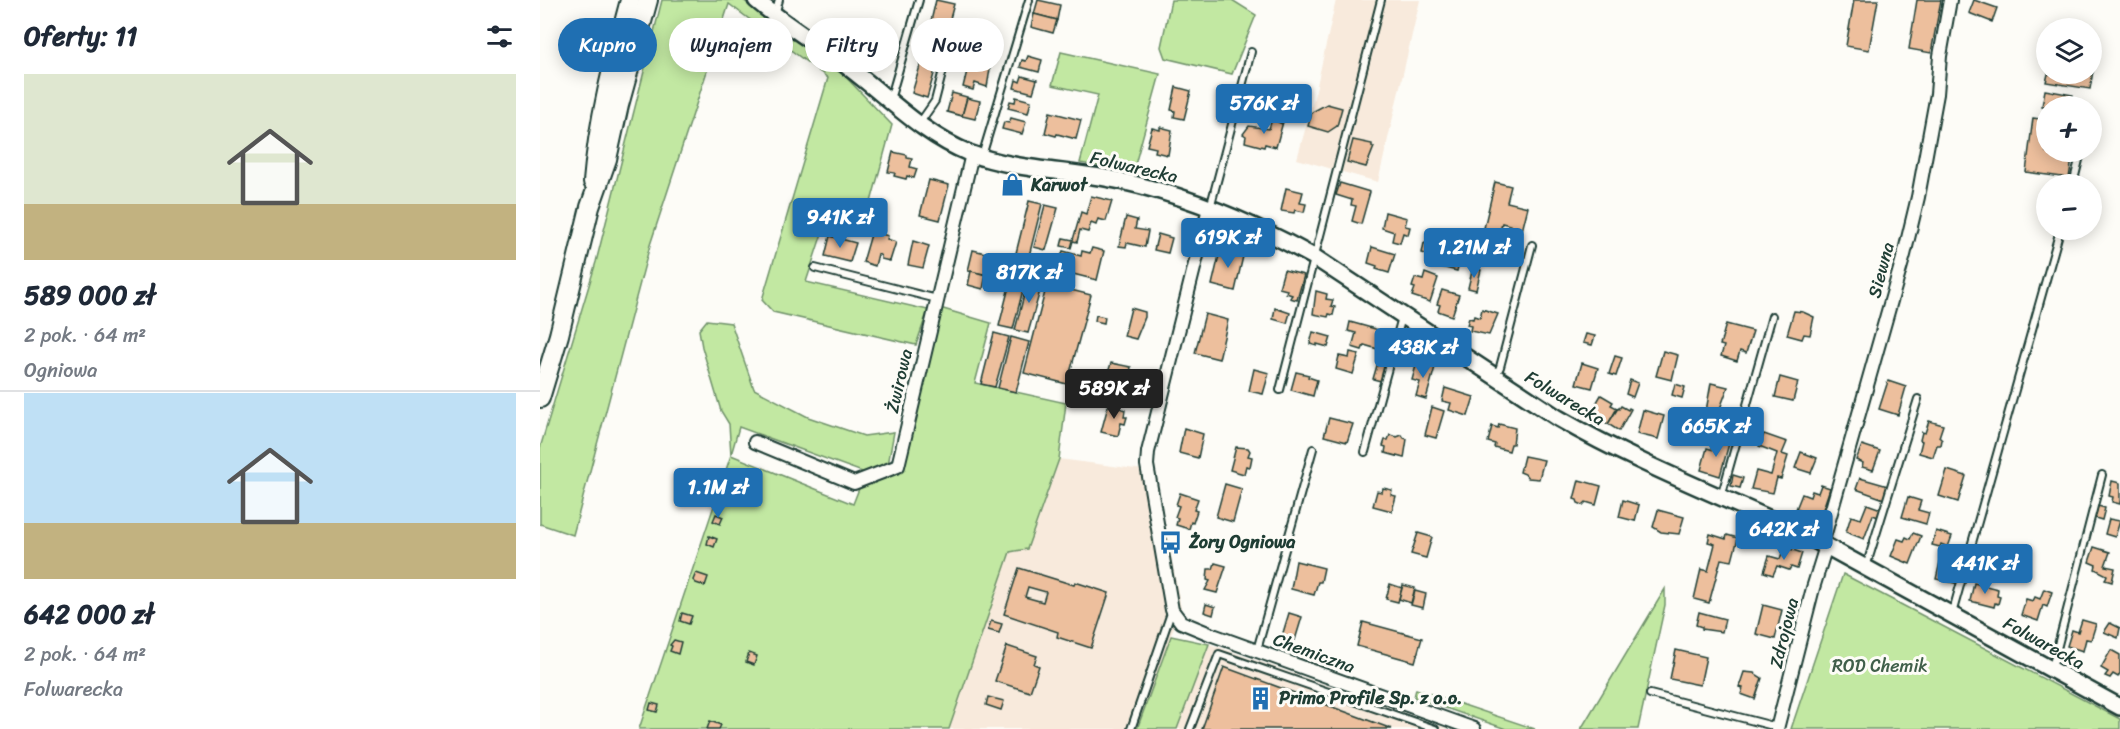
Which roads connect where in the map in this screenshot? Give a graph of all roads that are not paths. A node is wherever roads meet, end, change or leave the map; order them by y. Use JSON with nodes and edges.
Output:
{"nodes":[{"id":1,"x":630,"y":0,"type":"edge"},
{"id":2,"x":648,"y":0,"type":"edge"},
{"id":3,"x":756,"y":0,"type":"edge"},
{"id":4,"x":919,"y":0,"type":"edge"},
{"id":5,"x":1029,"y":0,"type":"edge"},
{"id":6,"x":1381,"y":0,"type":"edge"},
{"id":7,"x":1950,"y":0,"type":"edge"},
{"id":8,"x":777,"y":8,"type":"edge"},
{"id":9,"x":1251,"y":52,"type":"dead end"},
{"id":10,"x":942,"y":72,"type":"edge"},
{"id":11,"x":889,"y":100,"type":"junction"},
{"id":12,"x":918,"y":125,"type":"junction"},
{"id":13,"x":977,"y":155,"type":"junction"},
{"id":14,"x":590,"y":207,"type":"junction"},
{"id":15,"x":1209,"y":208,"type":"junction"},
{"id":16,"x":2057,"y":240,"type":"edge"},
{"id":17,"x":1532,"y":245,"type":"dead end"},
{"id":18,"x":1314,"y":257,"type":"junction"},
{"id":19,"x":815,"y":268,"type":"dead end"},
{"id":20,"x":937,"y":299,"type":"junction"},
{"id":21,"x":1402,"y":315,"type":"junction"},
{"id":22,"x":1772,"y":316,"type":"dead end"},
{"id":23,"x":1494,"y":377,"type":"junction"},
{"id":24,"x":1280,"y":390,"type":"dead end"},
{"id":25,"x":540,"y":398,"type":"edge"},
{"id":26,"x":1918,"y":399,"type":"dead end"},
{"id":27,"x":754,"y":442,"type":"dead end"},
{"id":28,"x":1313,"y":449,"type":"dead end"},
{"id":29,"x":1365,"y":452,"type":"dead end"},
{"id":30,"x":2102,"y":475,"type":"dead end"},
{"id":31,"x":1721,"y":498,"type":"junction"},
{"id":32,"x":1824,"y":545,"type":"junction"},
{"id":33,"x":1866,"y":568,"type":"junction"},
{"id":34,"x":1172,"y":610,"type":"junction"},
{"id":35,"x":1952,"y":615,"type":"junction"},
{"id":36,"x":1224,"y":639,"type":"junction"},
{"id":37,"x":1257,"y":651,"type":"junction"},
{"id":38,"x":1219,"y":654,"type":"junction"},
{"id":39,"x":2052,"y":669,"type":"junction"},
{"id":40,"x":1650,"y":694,"type":"dead end"},
{"id":41,"x":2120,"y":707,"type":"edge"},
{"id":42,"x":1778,"y":728,"type":"edge"},
{"id":43,"x":1131,"y":729,"type":"edge"},
{"id":44,"x":1190,"y":729,"type":"edge"},
{"id":45,"x":1435,"y":729,"type":"edge"},
{"id":46,"x":1474,"y":729,"type":"edge"}],
"edges":[{"from":1,"to":14,"type":"main road"},
{"from":2,"to":14,"type":"main road"},
{"from":3,"to":8,"type":"street","name":"Folwarecka"},
{"from":4,"to":11,"type":"lane"},
{"from":5,"to":13,"type":"lane"},
{"from":6,"to":18,"type":"lane"},
{"from":7,"to":32,"type":"street","name":"Siewna"},
{"from":8,"to":11,"type":"street","name":"Folwarecka"},
{"from":9,"to":15,"type":"lane"},
{"from":10,"to":12,"type":"lane"},
{"from":11,"to":12,"type":"street","name":"Folwarecka"},
{"from":12,"to":13,"type":"street","name":"Folwarecka"},
{"from":13,"to":15,"type":"street","name":"Folwarecka"},
{"from":13,"to":20,"type":"street","name":"Żwirowa"},
{"from":14,"to":25,"type":"main road"},
{"from":15,"to":18,"type":"street","name":"Folwarecka"},
{"from":15,"to":34,"type":"street"},
{"from":16,"to":35,"type":"lane"},
{"from":17,"to":23,"type":"lane"},
{"from":18,"to":21,"type":"street","name":"Folwarecka"},
{"from":18,"to":24,"type":"lane"},
{"from":19,"to":20,"type":"lane"},
{"from":20,"to":27,"type":"street","name":"Żwirowa"},
{"from":21,"to":23,"type":"street","name":"Folwarecka"},
{"from":21,"to":29,"type":"lane"},
{"from":22,"to":31,"type":"lane"},
{"from":23,"to":31,"type":"street","name":"Folwarecka"},
{"from":26,"to":33,"type":"lane"},
{"from":28,"to":37,"type":"lane"},
{"from":30,"to":39,"type":"lane"},
{"from":31,"to":32,"type":"street","name":"Folwarecka"},
{"from":32,"to":33,"type":"street","name":"Folwarecka"},
{"from":32,"to":42,"type":"street","name":"Zdrojowa"},
{"from":33,"to":35,"type":"street","name":"Folwarecka"},
{"from":34,"to":36,"type":"street","name":"Chemiczna"},
{"from":34,"to":43,"type":"lane"},
{"from":35,"to":39,"type":"street","name":"Folwarecka"},
{"from":36,"to":37,"type":"street","name":"Chemiczna"},
{"from":36,"to":38,"type":"lane"},
{"from":37,"to":46,"type":"street","name":"Chemiczna"},
{"from":38,"to":44,"type":"lane"},
{"from":38,"to":45,"type":"lane"},
{"from":39,"to":41,"type":"street","name":"Folwarecka"},
{"from":40,"to":42,"type":"lane"}]}
